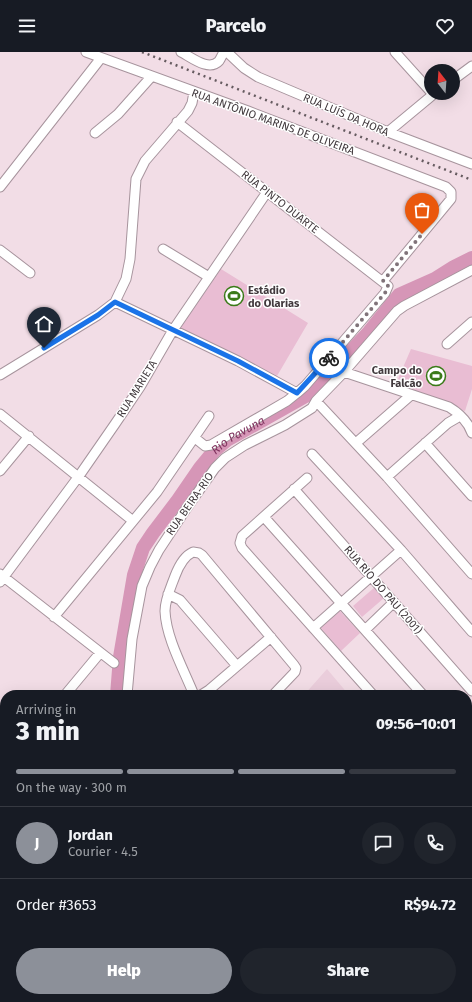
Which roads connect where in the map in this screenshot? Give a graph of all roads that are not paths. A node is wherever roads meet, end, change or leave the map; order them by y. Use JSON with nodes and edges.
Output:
{"nodes":[{"id":1,"x":86,"y":52,"type":"edge"},
{"id":2,"x":181,"y":52,"type":"edge"},
{"id":3,"x":225,"y":52,"type":"edge"},
{"id":4,"x":395,"y":52,"type":"edge"},
{"id":5,"x":101,"y":58,"type":"junction"},
{"id":6,"x":472,"y":66,"type":"edge"},
{"id":7,"x":460,"y":75,"type":"edge"},
{"id":8,"x":151,"y":77,"type":"junction"},
{"id":9,"x":424,"y":83,"type":"edge"},
{"id":10,"x":194,"y":92,"type":"junction"},
{"id":11,"x":425,"y":100,"type":"edge"},
{"id":12,"x":177,"y":122,"type":"junction"},
{"id":13,"x":388,"y":132,"type":"junction"},
{"id":14,"x":95,"y":133,"type":"dead end"},
{"id":15,"x":472,"y":164,"type":"edge"},
{"id":16,"x":0,"y":186,"type":"edge"},
{"id":17,"x":267,"y":192,"type":"junction"},
{"id":18,"x":163,"y":249,"type":"dead end"},
{"id":19,"x":0,"y":250,"type":"edge"},
{"id":20,"x":472,"y":270,"type":"edge"},
{"id":21,"x":30,"y":273,"type":"dead end"},
{"id":22,"x":210,"y":277,"type":"junction"},
{"id":23,"x":386,"y":284,"type":"junction"},
{"id":24,"x":115,"y":302,"type":"junction"},
{"id":25,"x":470,"y":326,"type":"edge"},
{"id":26,"x":173,"y":330,"type":"junction"},
{"id":27,"x":447,"y":344,"type":"dead end"},
{"id":28,"x":344,"y":372,"type":"junction"},
{"id":29,"x":0,"y":375,"type":"edge"},
{"id":30,"x":297,"y":393,"type":"junction"},
{"id":31,"x":411,"y":395,"type":"junction"},
{"id":32,"x":316,"y":401,"type":"junction"},
{"id":33,"x":0,"y":414,"type":"edge"},
{"id":34,"x":209,"y":416,"type":"dead end"},
{"id":35,"x":460,"y":416,"type":"junction"},
{"id":36,"x":472,"y":433,"type":"edge"},
{"id":37,"x":29,"y":436,"type":"junction"},
{"id":38,"x":195,"y":438,"type":"junction"},
{"id":39,"x":356,"y":443,"type":"junction"},
{"id":40,"x":425,"y":443,"type":"junction"},
{"id":41,"x":312,"y":454,"type":"dead end"},
{"id":42,"x":0,"y":471,"type":"edge"},
{"id":43,"x":79,"y":476,"type":"junction"},
{"id":44,"x":387,"y":476,"type":"junction"},
{"id":45,"x":307,"y":478,"type":"dead end"},
{"id":46,"x":294,"y":489,"type":"junction"},
{"id":47,"x":472,"y":496,"type":"edge"},
{"id":48,"x":264,"y":517,"type":"junction"},
{"id":49,"x":134,"y":521,"type":"junction"},
{"id":50,"x":401,"y":550,"type":"junction"},
{"id":51,"x":472,"y":574,"type":"edge"},
{"id":52,"x":371,"y":576,"type":"junction"},
{"id":53,"x":1,"y":578,"type":"edge"},
{"id":54,"x":168,"y":594,"type":"junction"},
{"id":55,"x":394,"y":602,"type":"junction"},
{"id":56,"x":341,"y":603,"type":"junction"},
{"id":57,"x":54,"y":617,"type":"junction"},
{"id":58,"x":313,"y":628,"type":"junction"},
{"id":59,"x":365,"y":630,"type":"junction"},
{"id":60,"x":472,"y":632,"type":"edge"},
{"id":61,"x":271,"y":637,"type":"junction"},
{"id":62,"x":100,"y":653,"type":"junction"},
{"id":63,"x":114,"y":663,"type":"dead end"},
{"id":64,"x":237,"y":666,"type":"junction"},
{"id":65,"x":69,"y":690,"type":"edge"},
{"id":66,"x":127,"y":690,"type":"edge"},
{"id":67,"x":192,"y":690,"type":"edge"},
{"id":68,"x":209,"y":690,"type":"edge"},
{"id":69,"x":277,"y":690,"type":"edge"},
{"id":70,"x":369,"y":690,"type":"edge"},
{"id":71,"x":419,"y":690,"type":"edge"},
{"id":72,"x":471,"y":690,"type":"edge"}],
"edges":[{"from":1,"to":5,"type":"street","name":"RUA ANTÔNIO MARINS DE OLIVEIRA"},
{"from":2,"to":3,"type":"street"},
{"from":3,"to":13,"type":"street","name":"RUA LUÍS DA HORA"},
{"from":4,"to":9,"type":"street"},
{"from":5,"to":8,"type":"street","name":"RUA ANTÔNIO MARINS DE OLIVEIRA"},
{"from":5,"to":16,"type":"street"},
{"from":6,"to":7,"type":"street"},
{"from":8,"to":10,"type":"street","name":"RUA ANTÔNIO MARINS DE OLIVEIRA"},
{"from":8,"to":14,"type":"street"},
{"from":10,"to":12,"type":"street"},
{"from":10,"to":23,"type":"street","name":"RUA ANTÔNIO MARINS DE OLIVEIRA"},
{"from":11,"to":13,"type":"street"},
{"from":12,"to":17,"type":"street","name":"RUA PINTO DUARTE"},
{"from":12,"to":24,"type":"street"},
{"from":13,"to":15,"type":"street","name":"RUA LUÍS DA HORA"},
{"from":17,"to":22,"type":"street","name":"RUA MARIETA"},
{"from":17,"to":23,"type":"street","name":"RUA PINTO DUARTE"},
{"from":18,"to":22,"type":"street"},
{"from":19,"to":21,"type":"street"},
{"from":20,"to":28,"type":"street","name":"RUA BEIRA-RIO"},
{"from":22,"to":26,"type":"street","name":"RUA MARIETA"},
{"from":23,"to":30,"type":"street"},
{"from":24,"to":26,"type":"street"},
{"from":24,"to":29,"type":"street"},
{"from":25,"to":27,"type":"street"},
{"from":26,"to":30,"type":"street"},
{"from":26,"to":43,"type":"street","name":"RUA MARIETA"},
{"from":28,"to":31,"type":"street"},
{"from":28,"to":32,"type":"street","name":"RUA BEIRA-RIO"},
{"from":30,"to":38,"type":"street"},
{"from":31,"to":35,"type":"street"},
{"from":31,"to":39,"type":"street"},
{"from":32,"to":39,"type":"street"},
{"from":32,"to":66,"type":"street","name":"RUA BEIRA-RIO"},
{"from":33,"to":37,"type":"street"},
{"from":34,"to":38,"type":"street"},
{"from":35,"to":36,"type":"street"},
{"from":35,"to":40,"type":"street"},
{"from":37,"to":42,"type":"street"},
{"from":37,"to":43,"type":"street"},
{"from":38,"to":49,"type":"street"},
{"from":39,"to":44,"type":"street"},
{"from":40,"to":44,"type":"street"},
{"from":40,"to":47,"type":"street"},
{"from":41,"to":50,"type":"street"},
{"from":43,"to":49,"type":"street"},
{"from":43,"to":53,"type":"street","name":"RUA MARIETA"},
{"from":44,"to":51,"type":"street"},
{"from":45,"to":46,"type":"street"},
{"from":46,"to":48,"type":"street"},
{"from":46,"to":52,"type":"street","name":"RUA RIO DO PAU (2001)"},
{"from":48,"to":56,"type":"street"},
{"from":48,"to":58,"type":"street"},
{"from":49,"to":57,"type":"street"},
{"from":50,"to":52,"type":"street"},
{"from":50,"to":60,"type":"street"},
{"from":52,"to":55,"type":"street","name":"RUA RIO DO PAU (2001)"},
{"from":52,"to":56,"type":"street"},
{"from":53,"to":57,"type":"street"},
{"from":54,"to":61,"type":"street"},
{"from":54,"to":64,"type":"street"},
{"from":54,"to":67,"type":"street"},
{"from":55,"to":59,"type":"street"},
{"from":55,"to":72,"type":"street","name":"RUA RIO DO PAU (2001)"},
{"from":56,"to":58,"type":"street"},
{"from":56,"to":59,"type":"street"},
{"from":57,"to":62,"type":"street"},
{"from":58,"to":70,"type":"street"},
{"from":59,"to":71,"type":"street"},
{"from":61,"to":64,"type":"street"},
{"from":61,"to":69,"type":"street"},
{"from":62,"to":63,"type":"street"},
{"from":62,"to":65,"type":"street"},
{"from":64,"to":68,"type":"street"}]}
